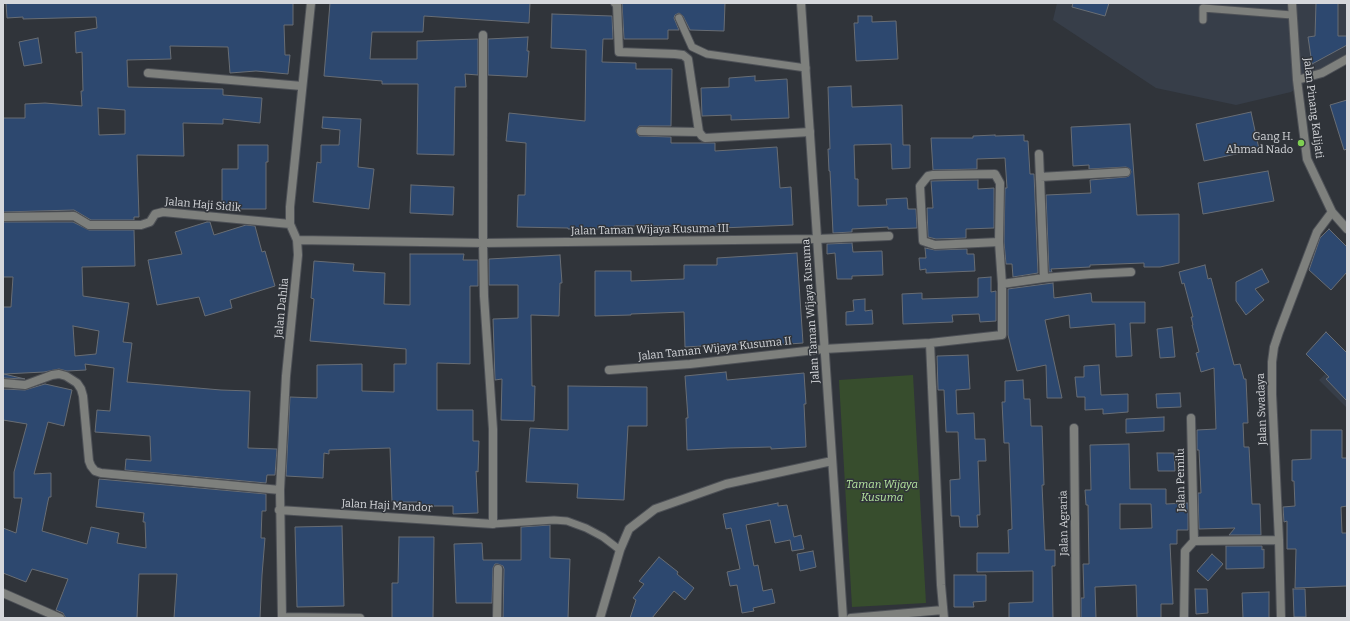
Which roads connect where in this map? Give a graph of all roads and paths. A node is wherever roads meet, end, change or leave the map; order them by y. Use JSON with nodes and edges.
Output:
{"nodes":[{"id":1,"x":311,"y":3,"type":"edge"},
{"id":2,"x":616,"y":3,"type":"edge"},
{"id":3,"x":801,"y":3,"type":"edge"},
{"id":4,"x":1292,"y":3,"type":"edge"},
{"id":5,"x":1292,"y":15,"type":"junction"},
{"id":6,"x":679,"y":18,"type":"dead end"},
{"id":7,"x":1203,"y":20,"type":"dead end"},
{"id":8,"x":484,"y":34,"type":"dead end"},
{"id":9,"x":1347,"y":59,"type":"edge"},
{"id":10,"x":806,"y":68,"type":"junction"},
{"id":11,"x":148,"y":73,"type":"dead end"},
{"id":12,"x":1297,"y":80,"type":"junction"},
{"id":13,"x":302,"y":86,"type":"junction"},
{"id":14,"x":641,"y":131,"type":"dead end"},
{"id":15,"x":699,"y":132,"type":"junction"},
{"id":16,"x":810,"y":132,"type":"junction"},
{"id":17,"x":1039,"y":154,"type":"dead end"},
{"id":18,"x":1126,"y":172,"type":"dead end"},
{"id":19,"x":1040,"y":177,"type":"junction"},
{"id":20,"x":1332,"y":212,"type":"junction"},
{"id":21,"x":3,"y":217,"type":"edge"},
{"id":22,"x":290,"y":224,"type":"junction"},
{"id":23,"x":1347,"y":228,"type":"edge"},
{"id":24,"x":888,"y":236,"type":"dead end"},
{"id":25,"x":817,"y":239,"type":"junction"},
{"id":26,"x":297,"y":240,"type":"junction"},
{"id":27,"x":999,"y":242,"type":"junction"},
{"id":28,"x":483,"y":243,"type":"junction"},
{"id":29,"x":1131,"y":272,"type":"dead end"},
{"id":30,"x":1044,"y":278,"type":"junction"},
{"id":31,"x":1002,"y":284,"type":"junction"},
{"id":32,"x":930,"y":343,"type":"junction"},
{"id":33,"x":824,"y":349,"type":"junction"},
{"id":34,"x":609,"y":370,"type":"dead end"},
{"id":35,"x":3,"y":383,"type":"edge"},
{"id":36,"x":1190,"y":418,"type":"dead end"},
{"id":37,"x":1074,"y":428,"type":"dead end"},
{"id":38,"x":832,"y":461,"type":"junction"},
{"id":39,"x":280,"y":490,"type":"junction"},
{"id":40,"x":279,"y":510,"type":"junction"},
{"id":41,"x":493,"y":524,"type":"junction"},
{"id":42,"x":1279,"y":540,"type":"junction"},
{"id":43,"x":1194,"y":541,"type":"junction"},
{"id":44,"x":620,"y":550,"type":"junction"},
{"id":45,"x":498,"y":569,"type":"dead end"},
{"id":46,"x":3,"y":593,"type":"edge"},
{"id":47,"x":944,"y":614,"type":"edge"},
{"id":48,"x":282,"y":617,"type":"edge"},
{"id":49,"x":60,"y":618,"type":"edge"},
{"id":50,"x":360,"y":618,"type":"edge"},
{"id":51,"x":497,"y":618,"type":"edge"},
{"id":52,"x":600,"y":618,"type":"edge"},
{"id":53,"x":843,"y":618,"type":"edge"},
{"id":54,"x":851,"y":618,"type":"edge"},
{"id":55,"x":1076,"y":618,"type":"edge"},
{"id":56,"x":1184,"y":618,"type":"edge"},
{"id":57,"x":1280,"y":618,"type":"edge"}],
"edges":[{"from":1,"to":13,"type":"street","name":"Jalan Dahlia"},
{"from":2,"to":15,"type":"street"},
{"from":3,"to":10,"type":"street","name":"Jalan Taman Wijaya Kusuma"},
{"from":4,"to":5,"type":"street","name":"Jalan Pinang Kalijati"},
{"from":5,"to":7,"type":"lane"},
{"from":5,"to":12,"type":"street","name":"Jalan Pinang Kalijati"},
{"from":6,"to":10,"type":"lane"},
{"from":8,"to":28,"type":"street"},
{"from":9,"to":12,"type":"street"},
{"from":10,"to":16,"type":"street","name":"Jalan Taman Wijaya Kusuma"},
{"from":11,"to":13,"type":"street"},
{"from":12,"to":20,"type":"street","name":"Jalan Pinang Kalijati"},
{"from":13,"to":22,"type":"street","name":"Jalan Dahlia"},
{"from":14,"to":15,"type":"street"},
{"from":15,"to":16,"type":"street"},
{"from":16,"to":25,"type":"street","name":"Jalan Taman Wijaya Kusuma"},
{"from":17,"to":19,"type":"street"},
{"from":18,"to":19,"type":"street"},
{"from":19,"to":30,"type":"street"},
{"from":20,"to":23,"type":"street","name":"Jalan Pinang Kalijati"},
{"from":20,"to":42,"type":"street","name":"Jalan Swadaya"},
{"from":21,"to":22,"type":"street","name":"Jalan Haji Sidik"},
{"from":22,"to":26,"type":"street","name":"Jalan Dahlia"},
{"from":24,"to":25,"type":"street","name":"Jalan Taman Wijaya Kusuma III"},
{"from":25,"to":28,"type":"street","name":"Jalan Taman Wijaya Kusuma III"},
{"from":25,"to":33,"type":"street","name":"Jalan Taman Wijaya Kusuma"},
{"from":26,"to":28,"type":"street","name":"Jalan Taman Wijaya Kusuma III"},
{"from":26,"to":39,"type":"street","name":"Jalan Dahlia"},
{"from":27,"to":27,"type":"street"},
{"from":27,"to":31,"type":"street"},
{"from":28,"to":41,"type":"street"},
{"from":29,"to":30,"type":"street"},
{"from":30,"to":31,"type":"street"},
{"from":31,"to":32,"type":"street","name":"Jalan Taman Wijaya Kusuma II"},
{"from":32,"to":33,"type":"street","name":"Jalan Taman Wijaya Kusuma II"},
{"from":32,"to":47,"type":"street"},
{"from":33,"to":34,"type":"street","name":"Jalan Taman Wijaya Kusuma II"},
{"from":33,"to":38,"type":"street","name":"Jalan Taman Wijaya Kusuma"},
{"from":35,"to":39,"type":"street"},
{"from":36,"to":43,"type":"street","name":"Jalan Pemilu"},
{"from":37,"to":55,"type":"street","name":"Jalan Agraria"},
{"from":38,"to":44,"type":"street"},
{"from":38,"to":53,"type":"street","name":"Jalan Taman Wijaya Kusuma"},
{"from":39,"to":40,"type":"street","name":"Jalan Dahlia"},
{"from":40,"to":41,"type":"street","name":"Jalan Haji Mandor"},
{"from":40,"to":48,"type":"street","name":"Jalan Dahlia"},
{"from":41,"to":44,"type":"lane"},
{"from":42,"to":43,"type":"street"},
{"from":42,"to":57,"type":"street","name":"Jalan Swadaya"},
{"from":43,"to":56,"type":"street"},
{"from":44,"to":52,"type":"street"},
{"from":45,"to":51,"type":"street"},
{"from":46,"to":49,"type":"street"},
{"from":47,"to":54,"type":"street"},
{"from":48,"to":50,"type":"street"}]}
